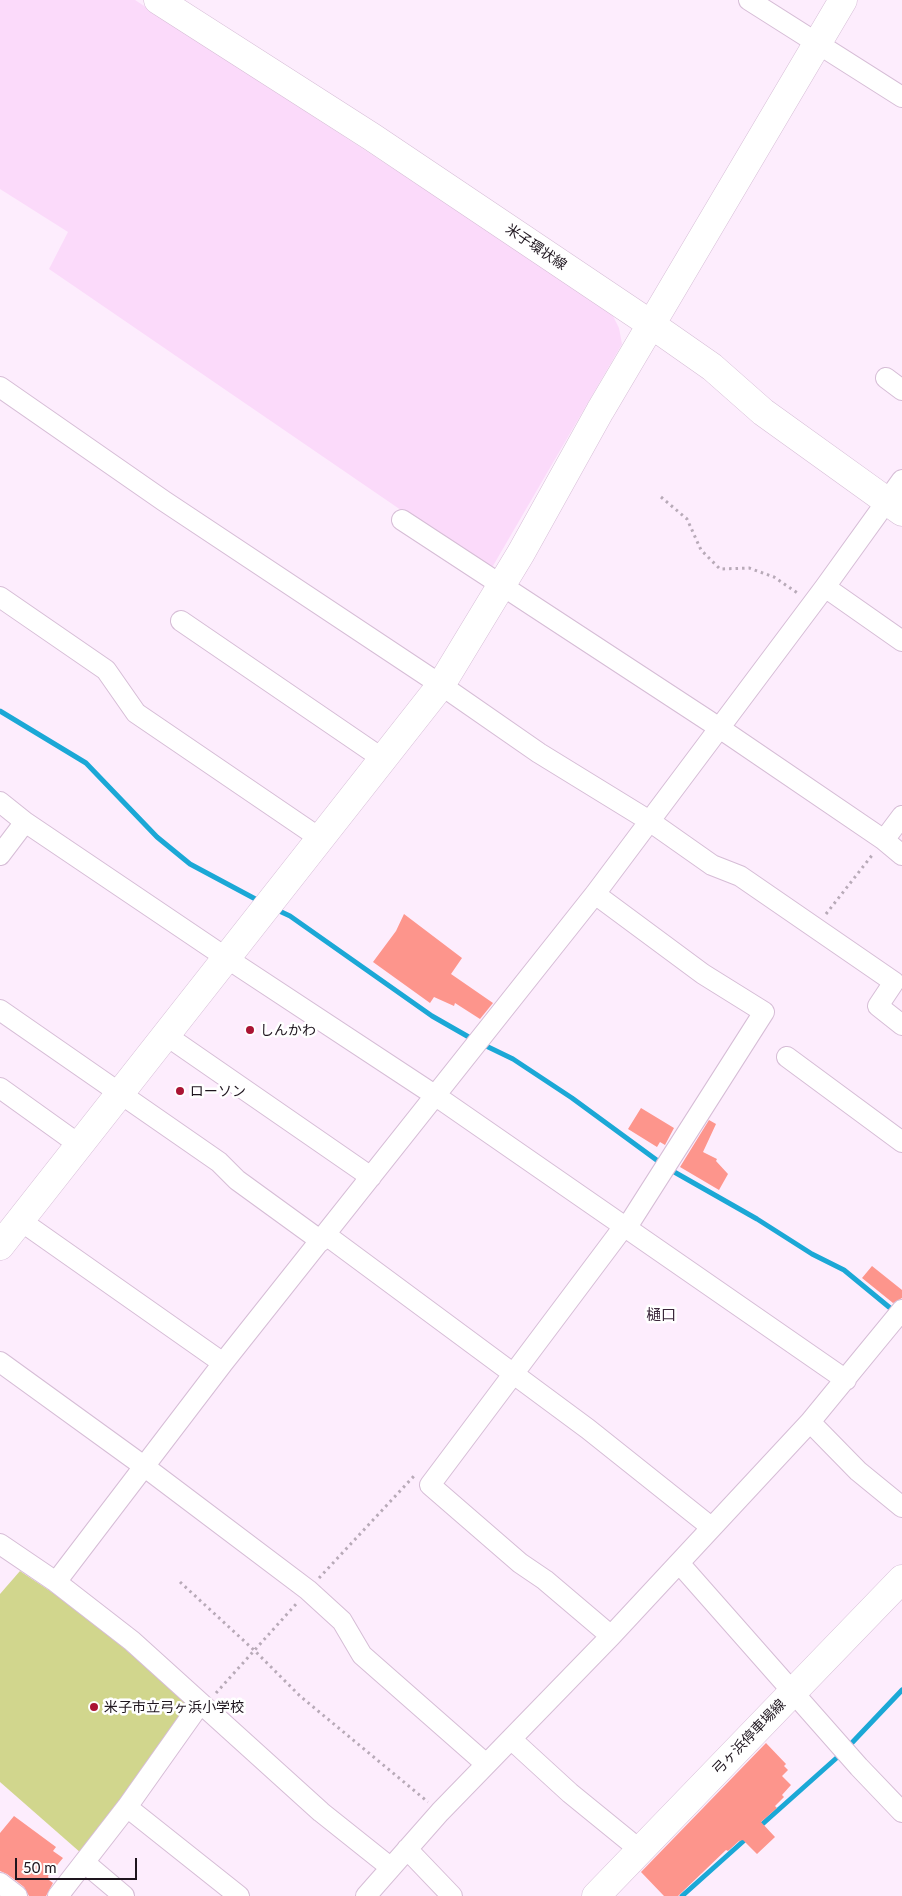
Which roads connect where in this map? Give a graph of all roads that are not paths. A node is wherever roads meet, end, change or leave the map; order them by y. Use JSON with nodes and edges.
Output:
{"nodes":[{"id":1,"x":158,"y":0,"type":"edge"},
{"id":2,"x":749,"y":0,"type":"edge"},
{"id":3,"x":843,"y":0,"type":"edge"},
{"id":4,"x":817,"y":44,"type":"junction"},
{"id":5,"x":902,"y":96,"type":"edge"},
{"id":6,"x":652,"y":325,"type":"junction"},
{"id":7,"x":886,"y":378,"type":"dead end"},
{"id":8,"x":0,"y":387,"type":"edge"},
{"id":9,"x":902,"y":390,"type":"edge"},
{"id":10,"x":902,"y":480,"type":"edge"},
{"id":11,"x":894,"y":507,"type":"edge"},
{"id":12,"x":402,"y":520,"type":"dead end"},
{"id":13,"x":501,"y":586,"type":"junction"},
{"id":14,"x":818,"y":595,"type":"junction"},
{"id":15,"x":0,"y":597,"type":"edge"},
{"id":16,"x":181,"y":621,"type":"dead end"},
{"id":17,"x":902,"y":641,"type":"edge"},
{"id":18,"x":442,"y":685,"type":"junction"},
{"id":19,"x":718,"y":727,"type":"junction"},
{"id":20,"x":383,"y":759,"type":"junction"},
{"id":21,"x":0,"y":802,"type":"edge"},
{"id":22,"x":902,"y":816,"type":"edge"},
{"id":23,"x":648,"y":820,"type":"junction"},
{"id":24,"x":25,"y":822,"type":"junction"},
{"id":25,"x":322,"y":838,"type":"junction"},
{"id":26,"x":884,"y":840,"type":"junction"},
{"id":27,"x":0,"y":855,"type":"edge"},
{"id":28,"x":902,"y":855,"type":"edge"},
{"id":29,"x":595,"y":894,"type":"junction"},
{"id":30,"x":228,"y":959,"type":"junction"},
{"id":31,"x":0,"y":1010,"type":"edge"},
{"id":32,"x":902,"y":1025,"type":"edge"},
{"id":33,"x":167,"y":1036,"type":"junction"},
{"id":34,"x":786,"y":1057,"type":"dead end"},
{"id":35,"x":0,"y":1088,"type":"edge"},
{"id":36,"x":121,"y":1094,"type":"junction"},
{"id":37,"x":436,"y":1096,"type":"junction"},
{"id":38,"x":902,"y":1142,"type":"edge"},
{"id":39,"x":81,"y":1146,"type":"junction"},
{"id":40,"x":371,"y":1177,"type":"junction"},
{"id":41,"x":21,"y":1221,"type":"junction"},
{"id":42,"x":626,"y":1226,"type":"junction"},
{"id":43,"x":324,"y":1238,"type":"junction"},
{"id":44,"x":0,"y":1246,"type":"edge"},
{"id":45,"x":902,"y":1310,"type":"edge"},
{"id":46,"x":0,"y":1362,"type":"edge"},
{"id":47,"x":222,"y":1363,"type":"junction"},
{"id":48,"x":513,"y":1374,"type":"junction"},
{"id":49,"x":846,"y":1380,"type":"junction"},
{"id":50,"x":810,"y":1422,"type":"junction"},
{"id":51,"x":145,"y":1467,"type":"junction"},
{"id":52,"x":902,"y":1507,"type":"edge"},
{"id":53,"x":711,"y":1527,"type":"junction"},
{"id":54,"x":0,"y":1544,"type":"edge"},
{"id":55,"x":679,"y":1563,"type":"junction"},
{"id":56,"x":902,"y":1579,"type":"edge"},
{"id":57,"x":56,"y":1582,"type":"junction"},
{"id":58,"x":611,"y":1636,"type":"junction"},
{"id":59,"x":792,"y":1691,"type":"junction"},
{"id":60,"x":200,"y":1704,"type":"junction"},
{"id":61,"x":511,"y":1739,"type":"junction"},
{"id":62,"x":486,"y":1764,"type":"junction"},
{"id":63,"x":127,"y":1807,"type":"junction"},
{"id":64,"x":902,"y":1812,"type":"edge"},
{"id":65,"x":407,"y":1849,"type":"junction"},
{"id":66,"x":640,"y":1850,"type":"junction"},
{"id":67,"x":85,"y":1863,"type":"junction"},
{"id":68,"x":390,"y":1867,"type":"junction"},
{"id":69,"x":0,"y":1883,"type":"edge"},
{"id":70,"x":17,"y":1896,"type":"edge"},
{"id":71,"x":58,"y":1896,"type":"edge"},
{"id":72,"x":124,"y":1896,"type":"edge"},
{"id":73,"x":239,"y":1896,"type":"edge"},
{"id":74,"x":366,"y":1896,"type":"edge"},
{"id":75,"x":452,"y":1896,"type":"edge"},
{"id":76,"x":596,"y":1896,"type":"edge"}],
"edges":[{"from":1,"to":6,"type":"street","name":"米子環状線"},
{"from":2,"to":4,"type":"street"},
{"from":3,"to":4,"type":"street"},
{"from":4,"to":5,"type":"street"},
{"from":4,"to":6,"type":"street"},
{"from":6,"to":11,"type":"street","name":"米子環状線"},
{"from":6,"to":13,"type":"street"},
{"from":7,"to":9,"type":"street"},
{"from":8,"to":18,"type":"street"},
{"from":10,"to":11,"type":"street"},
{"from":11,"to":14,"type":"street"},
{"from":12,"to":13,"type":"street"},
{"from":13,"to":18,"type":"street"},
{"from":13,"to":19,"type":"street"},
{"from":14,"to":17,"type":"street"},
{"from":14,"to":19,"type":"street"},
{"from":15,"to":25,"type":"street"},
{"from":16,"to":20,"type":"street"},
{"from":18,"to":20,"type":"street"},
{"from":18,"to":23,"type":"street"},
{"from":19,"to":23,"type":"street"},
{"from":19,"to":26,"type":"street"},
{"from":20,"to":25,"type":"street"},
{"from":21,"to":24,"type":"street"},
{"from":22,"to":26,"type":"street"},
{"from":23,"to":29,"type":"street"},
{"from":23,"to":32,"type":"street"},
{"from":24,"to":27,"type":"street"},
{"from":24,"to":30,"type":"street"},
{"from":25,"to":30,"type":"street"},
{"from":26,"to":28,"type":"street"},
{"from":29,"to":37,"type":"street"},
{"from":29,"to":42,"type":"street"},
{"from":30,"to":33,"type":"street"},
{"from":30,"to":37,"type":"street"},
{"from":31,"to":36,"type":"street"},
{"from":33,"to":36,"type":"street"},
{"from":33,"to":40,"type":"street"},
{"from":34,"to":38,"type":"street"},
{"from":35,"to":39,"type":"street"},
{"from":36,"to":39,"type":"street"},
{"from":36,"to":43,"type":"street"},
{"from":37,"to":40,"type":"street"},
{"from":37,"to":42,"type":"street"},
{"from":39,"to":41,"type":"street"},
{"from":40,"to":43,"type":"street"},
{"from":41,"to":44,"type":"street"},
{"from":41,"to":47,"type":"street"},
{"from":42,"to":48,"type":"street"},
{"from":42,"to":49,"type":"street"},
{"from":43,"to":47,"type":"street"},
{"from":43,"to":48,"type":"street"},
{"from":45,"to":49,"type":"street"},
{"from":46,"to":51,"type":"street"},
{"from":47,"to":51,"type":"street"},
{"from":48,"to":53,"type":"street"},
{"from":48,"to":58,"type":"street"},
{"from":49,"to":50,"type":"street"},
{"from":50,"to":52,"type":"street"},
{"from":50,"to":53,"type":"street"},
{"from":51,"to":57,"type":"street"},
{"from":51,"to":62,"type":"street"},
{"from":53,"to":55,"type":"street"},
{"from":54,"to":57,"type":"street"},
{"from":55,"to":58,"type":"street"},
{"from":55,"to":59,"type":"street"},
{"from":56,"to":59,"type":"street","name":"弓ヶ浜停車場線"},
{"from":57,"to":60,"type":"street"},
{"from":58,"to":61,"type":"street"},
{"from":59,"to":64,"type":"street"},
{"from":59,"to":66,"type":"street","name":"弓ヶ浜停車場線"},
{"from":60,"to":63,"type":"street"},
{"from":60,"to":68,"type":"street"},
{"from":61,"to":62,"type":"street"},
{"from":61,"to":66,"type":"street"},
{"from":62,"to":65,"type":"street"},
{"from":63,"to":67,"type":"street"},
{"from":63,"to":73,"type":"street"},
{"from":65,"to":68,"type":"street"},
{"from":65,"to":75,"type":"street"},
{"from":66,"to":76,"type":"street","name":"弓ヶ浜停車場線"},
{"from":67,"to":71,"type":"street"},
{"from":67,"to":72,"type":"street"},
{"from":68,"to":74,"type":"street"},
{"from":69,"to":70,"type":"street"}]}
